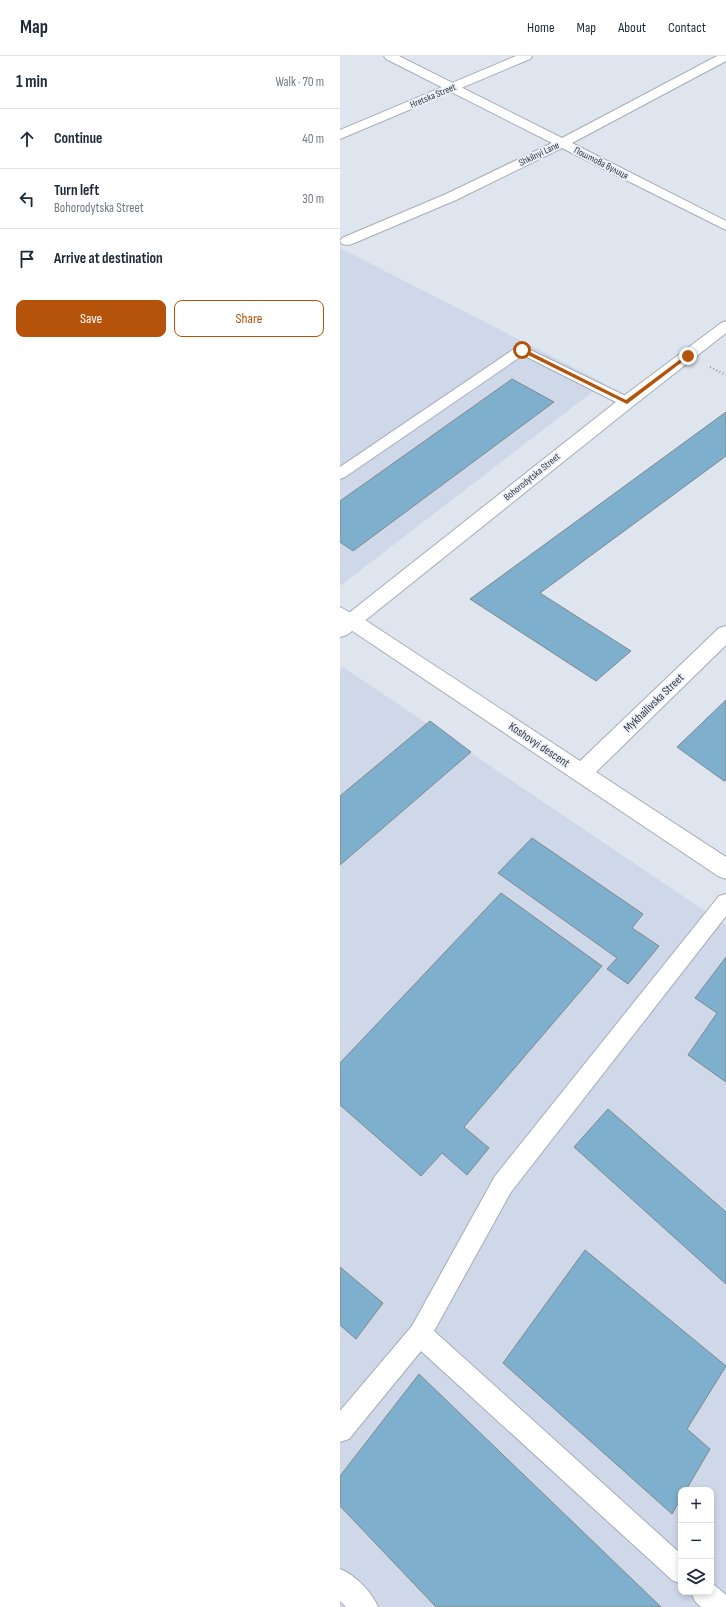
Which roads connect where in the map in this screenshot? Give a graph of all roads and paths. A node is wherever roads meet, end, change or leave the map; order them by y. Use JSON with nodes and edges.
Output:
{"nodes":[{"id":1,"x":390,"y":56,"type":"edge"},
{"id":2,"x":526,"y":56,"type":"edge"},
{"id":3,"x":726,"y":56,"type":"edge"},
{"id":4,"x":452,"y":88,"type":"junction"},
{"id":5,"x":340,"y":135,"type":"edge"},
{"id":6,"x":562,"y":143,"type":"junction"},
{"id":7,"x":726,"y":226,"type":"edge"},
{"id":8,"x":347,"y":241,"type":"dead end"},
{"id":9,"x":726,"y":326,"type":"edge"},
{"id":10,"x":627,"y":402,"type":"junction"},
{"id":11,"x":340,"y":474,"type":"edge"},
{"id":12,"x":344,"y":621,"type":"edge"},
{"id":13,"x":726,"y":634,"type":"edge"},
{"id":14,"x":581,"y":773,"type":"junction"},
{"id":15,"x":726,"y":869,"type":"edge"},
{"id":16,"x":726,"y":902,"type":"edge"},
{"id":17,"x":420,"y":1334,"type":"junction"},
{"id":18,"x":340,"y":1430,"type":"edge"},
{"id":19,"x":678,"y":1568,"type":"edge"},
{"id":20,"x":340,"y":1582,"type":"edge"},
{"id":21,"x":707,"y":1595,"type":"edge"},
{"id":22,"x":365,"y":1607,"type":"edge"},
{"id":23,"x":720,"y":1607,"type":"edge"}],
"edges":[{"from":1,"to":4,"type":"street","name":"Поштова вулиця"},
{"from":2,"to":4,"type":"street","name":"Hretska Street"},
{"from":3,"to":6,"type":"street","name":"Shkilnyi Lane"},
{"from":4,"to":5,"type":"street","name":"Hretska Street"},
{"from":4,"to":6,"type":"street","name":"Поштова вулиця"},
{"from":6,"to":7,"type":"street","name":"Поштова вулиця"},
{"from":6,"to":8,"type":"street","name":"Shkilnyi Lane"},
{"from":9,"to":10,"type":"street","name":"Bohorodytska Street"},
{"from":10,"to":11,"type":"lane"},
{"from":10,"to":12,"type":"street","name":"Bohorodytska Street"},
{"from":12,"to":14,"type":"street","name":"Koshovyi descent"},
{"from":13,"to":14,"type":"street","name":"Mykhailivska Street"},
{"from":14,"to":15,"type":"street","name":"Koshovyi descent"},
{"from":16,"to":17,"type":"lane"},
{"from":17,"to":18,"type":"lane"},
{"from":17,"to":19,"type":"lane"},
{"from":20,"to":22,"type":"lane"},
{"from":21,"to":23,"type":"lane"}]}
